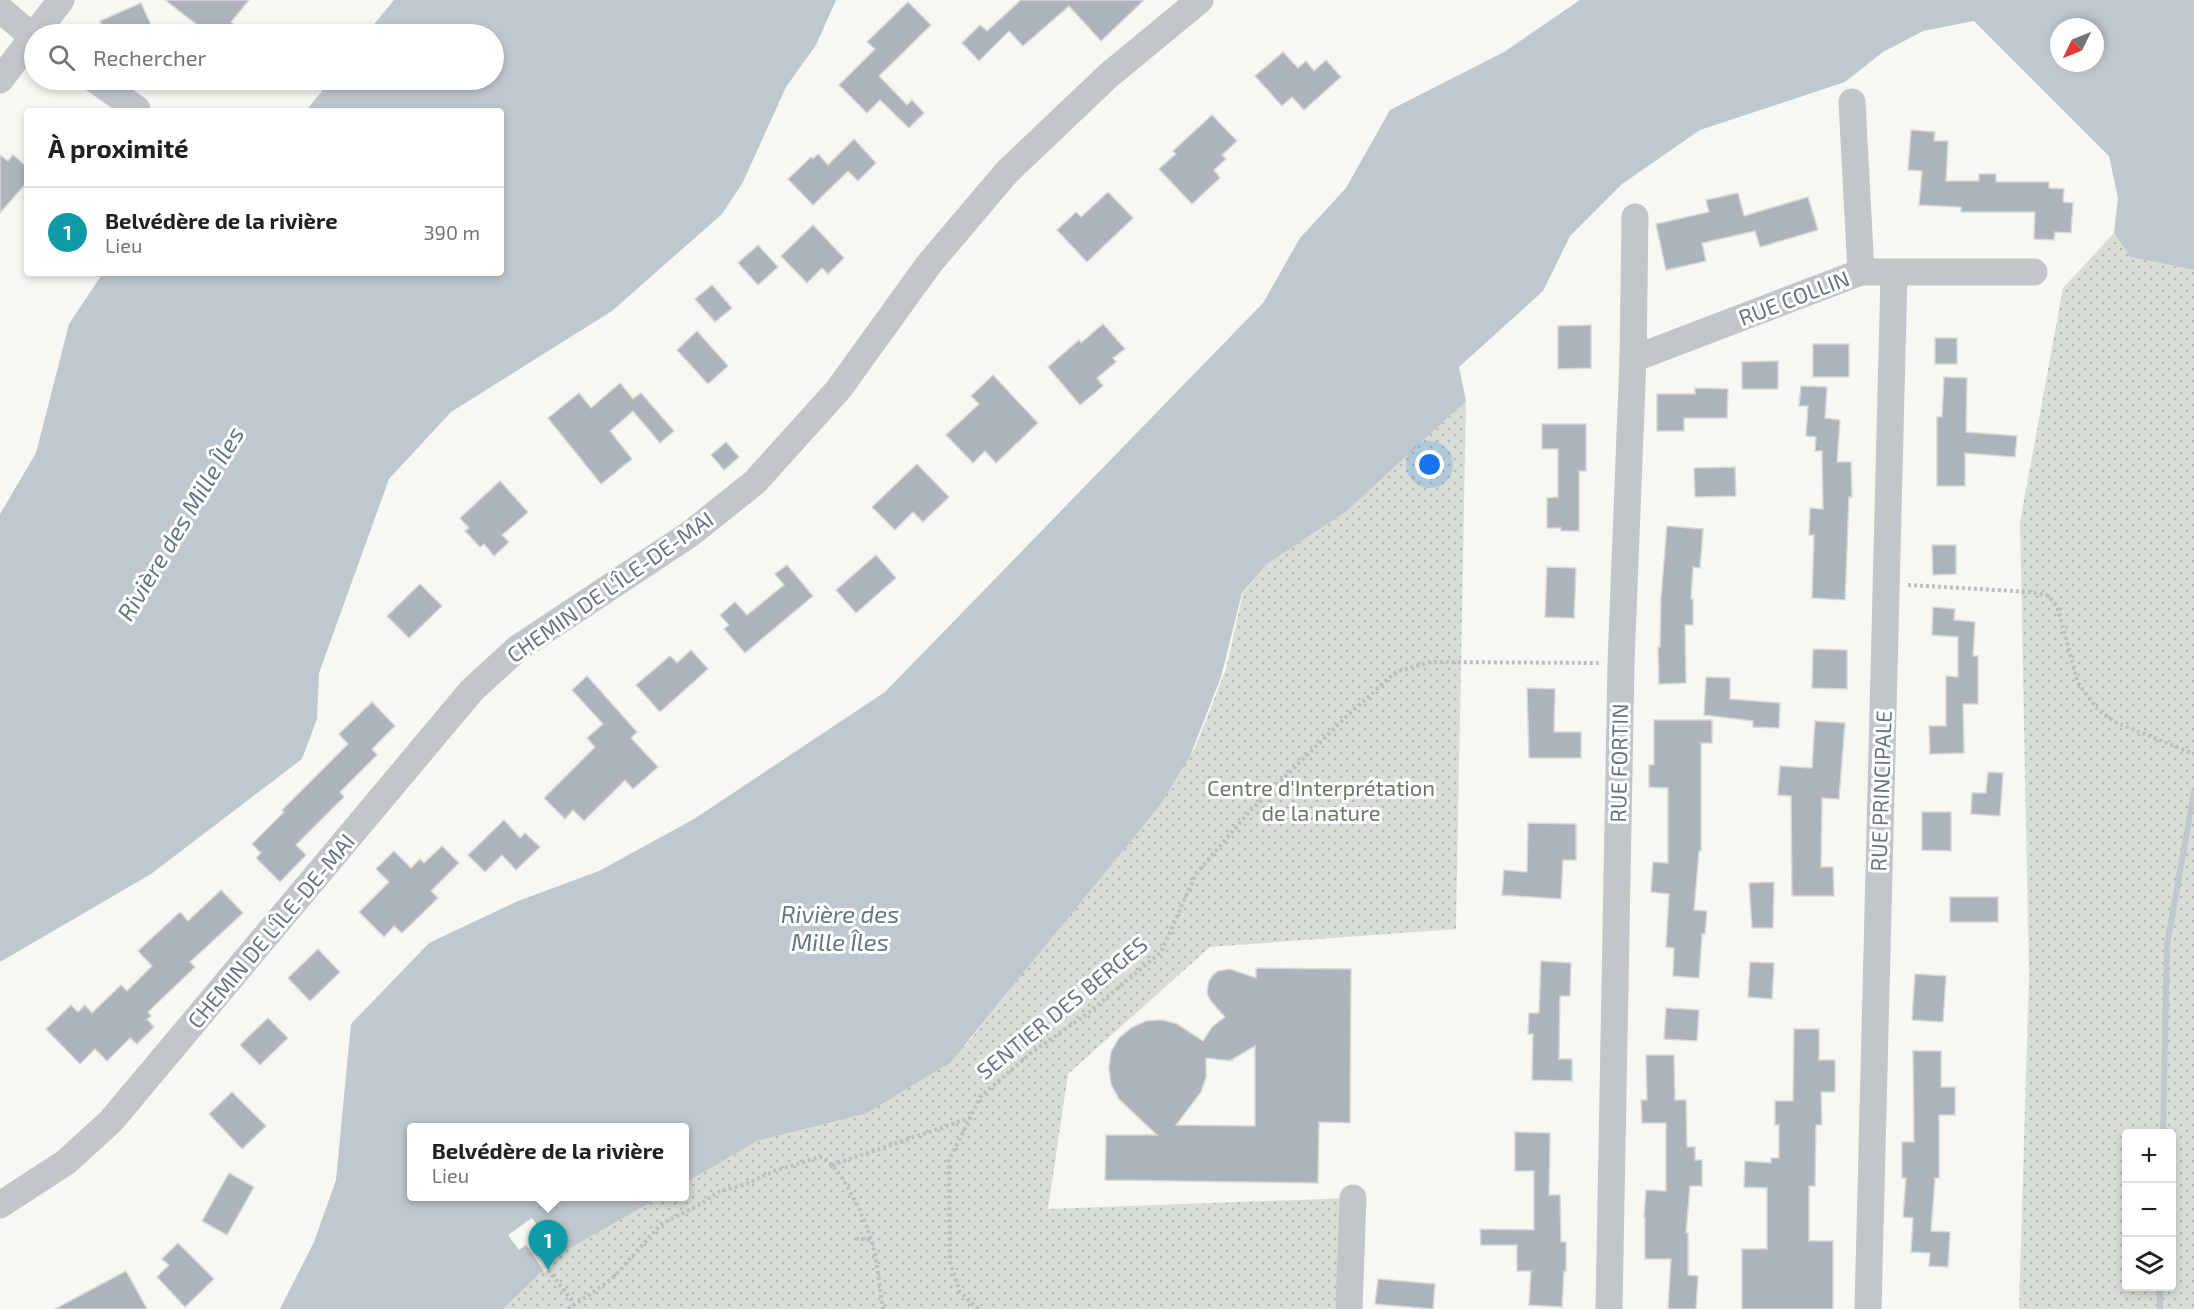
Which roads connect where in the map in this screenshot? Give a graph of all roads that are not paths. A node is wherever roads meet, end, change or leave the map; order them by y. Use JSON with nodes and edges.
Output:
{"nodes":[{"id":1,"x":61,"y":0,"type":"edge"},
{"id":2,"x":1200,"y":0,"type":"edge"},
{"id":3,"x":0,"y":9,"type":"edge"},
{"id":4,"x":43,"y":24,"type":"edge"},
{"id":5,"x":24,"y":29,"type":"edge"},
{"id":6,"x":24,"y":50,"type":"edge"},
{"id":7,"x":0,"y":80,"type":"edge"},
{"id":8,"x":109,"y":90,"type":"edge"},
{"id":9,"x":1852,"y":102,"type":"dead end"},
{"id":10,"x":136,"y":108,"type":"edge"},
{"id":11,"x":1635,"y":217,"type":"dead end"},
{"id":12,"x":1861,"y":272,"type":"junction"},
{"id":13,"x":2034,"y":272,"type":"dead end"},
{"id":14,"x":1894,"y":274,"type":"junction"},
{"id":15,"x":1633,"y":358,"type":"junction"},
{"id":16,"x":1353,"y":1198,"type":"dead end"},
{"id":17,"x":0,"y":1205,"type":"edge"},
{"id":18,"x":1349,"y":1309,"type":"edge"},
{"id":19,"x":1609,"y":1309,"type":"edge"},
{"id":20,"x":1868,"y":1309,"type":"edge"}],
"edges":[{"from":1,"to":4,"type":"street"},
{"from":2,"to":17,"type":"street","name":"CHEMIN DE L'ÎLE-DE-MAI"},
{"from":3,"to":5,"type":"street"},
{"from":6,"to":7,"type":"street"},
{"from":8,"to":10,"type":"street"},
{"from":9,"to":12,"type":"street"},
{"from":11,"to":15,"type":"street","name":"RUE FORTIN"},
{"from":12,"to":14,"type":"street","name":"RUE COLLIN"},
{"from":12,"to":15,"type":"street","name":"RUE COLLIN"},
{"from":13,"to":14,"type":"street","name":"RUE COLLIN"},
{"from":14,"to":20,"type":"street","name":"RUE PRINCIPALE"},
{"from":15,"to":19,"type":"street","name":"RUE FORTIN"},
{"from":16,"to":18,"type":"street"}]}
